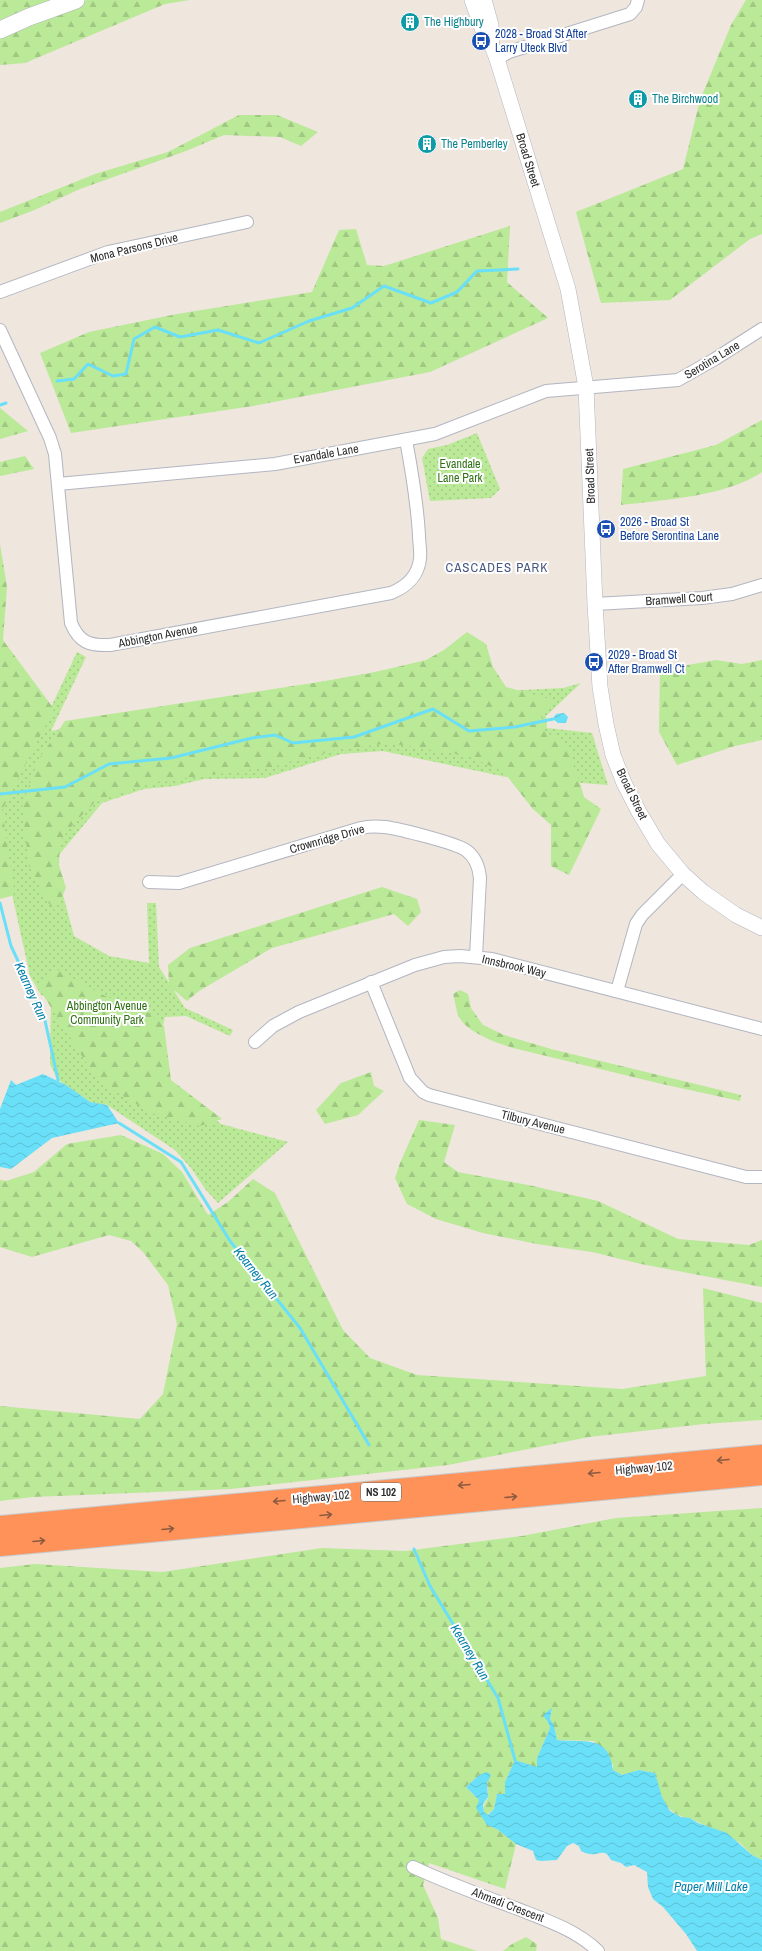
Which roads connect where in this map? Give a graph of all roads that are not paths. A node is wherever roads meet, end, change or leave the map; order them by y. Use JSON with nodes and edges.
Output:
{"nodes":[{"id":1,"x":76,"y":0,"type":"edge"},
{"id":2,"x":472,"y":0,"type":"edge"},
{"id":3,"x":484,"y":0,"type":"edge"},
{"id":4,"x":638,"y":0,"type":"edge"},
{"id":5,"x":0,"y":30,"type":"edge"},
{"id":6,"x":494,"y":52,"type":"junction"},
{"id":7,"x":247,"y":222,"type":"dead end"},
{"id":8,"x":0,"y":292,"type":"edge"},
{"id":9,"x":762,"y":329,"type":"edge"},
{"id":10,"x":0,"y":330,"type":"edge"},
{"id":11,"x":586,"y":387,"type":"junction"},
{"id":12,"x":406,"y":440,"type":"junction"},
{"id":13,"x":58,"y":484,"type":"junction"},
{"id":14,"x":762,"y":585,"type":"edge"},
{"id":15,"x":595,"y":604,"type":"junction"},
{"id":16,"x":683,"y":874,"type":"junction"},
{"id":17,"x":149,"y":882,"type":"dead end"},
{"id":18,"x":762,"y":928,"type":"edge"},
{"id":19,"x":476,"y":957,"type":"junction"},
{"id":20,"x":371,"y":982,"type":"junction"},
{"id":21,"x":617,"y":991,"type":"junction"},
{"id":22,"x":762,"y":1029,"type":"edge"},
{"id":23,"x":255,"y":1042,"type":"dead end"},
{"id":24,"x":762,"y":1177,"type":"edge"},
{"id":25,"x":762,"y":1456,"type":"edge"},
{"id":26,"x":762,"y":1474,"type":"edge"},
{"id":27,"x":0,"y":1527,"type":"edge"},
{"id":28,"x":0,"y":1545,"type":"edge"},
{"id":29,"x":413,"y":1867,"type":"dead end"},
{"id":30,"x":598,"y":1951,"type":"edge"}],
"edges":[{"from":1,"to":5,"type":"main road"},
{"from":2,"to":6,"type":"street","name":"Broad Street"},
{"from":3,"to":6,"type":"street","name":"Broad Street"},
{"from":4,"to":6,"type":"street"},
{"from":6,"to":11,"type":"street","name":"Broad Street"},
{"from":7,"to":8,"type":"street","name":"Mona Parsons Drive"},
{"from":9,"to":11,"type":"street","name":"Serotina Lane"},
{"from":10,"to":13,"type":"street","name":"Abbington Avenue"},
{"from":11,"to":12,"type":"street","name":"Evandale Lane"},
{"from":11,"to":15,"type":"street","name":"Broad Street"},
{"from":12,"to":13,"type":"street","name":"Evandale Lane"},
{"from":12,"to":13,"type":"street","name":"Abbington Avenue"},
{"from":14,"to":15,"type":"street","name":"Bramwell Court"},
{"from":15,"to":16,"type":"street","name":"Broad Street"},
{"from":16,"to":18,"type":"street","name":"Broad Street"},
{"from":16,"to":21,"type":"street"},
{"from":17,"to":19,"type":"street","name":"Crownridge Drive"},
{"from":19,"to":20,"type":"street","name":"Innsbrook Way"},
{"from":19,"to":21,"type":"street","name":"Innsbrook Way"},
{"from":20,"to":23,"type":"street","name":"Innsbrook Way"},
{"from":20,"to":24,"type":"street","name":"Tilbury Avenue"},
{"from":21,"to":22,"type":"street","name":"Innsbrook Way"},
{"from":25,"to":27,"type":"highway","name":"Highway 102","number":"NS 102","one_way":true},
{"from":28,"to":26,"type":"highway","name":"Highway 102","number":"NS 102","one_way":true},
{"from":29,"to":30,"type":"street","name":"Ahmadi Crescent"}]}
